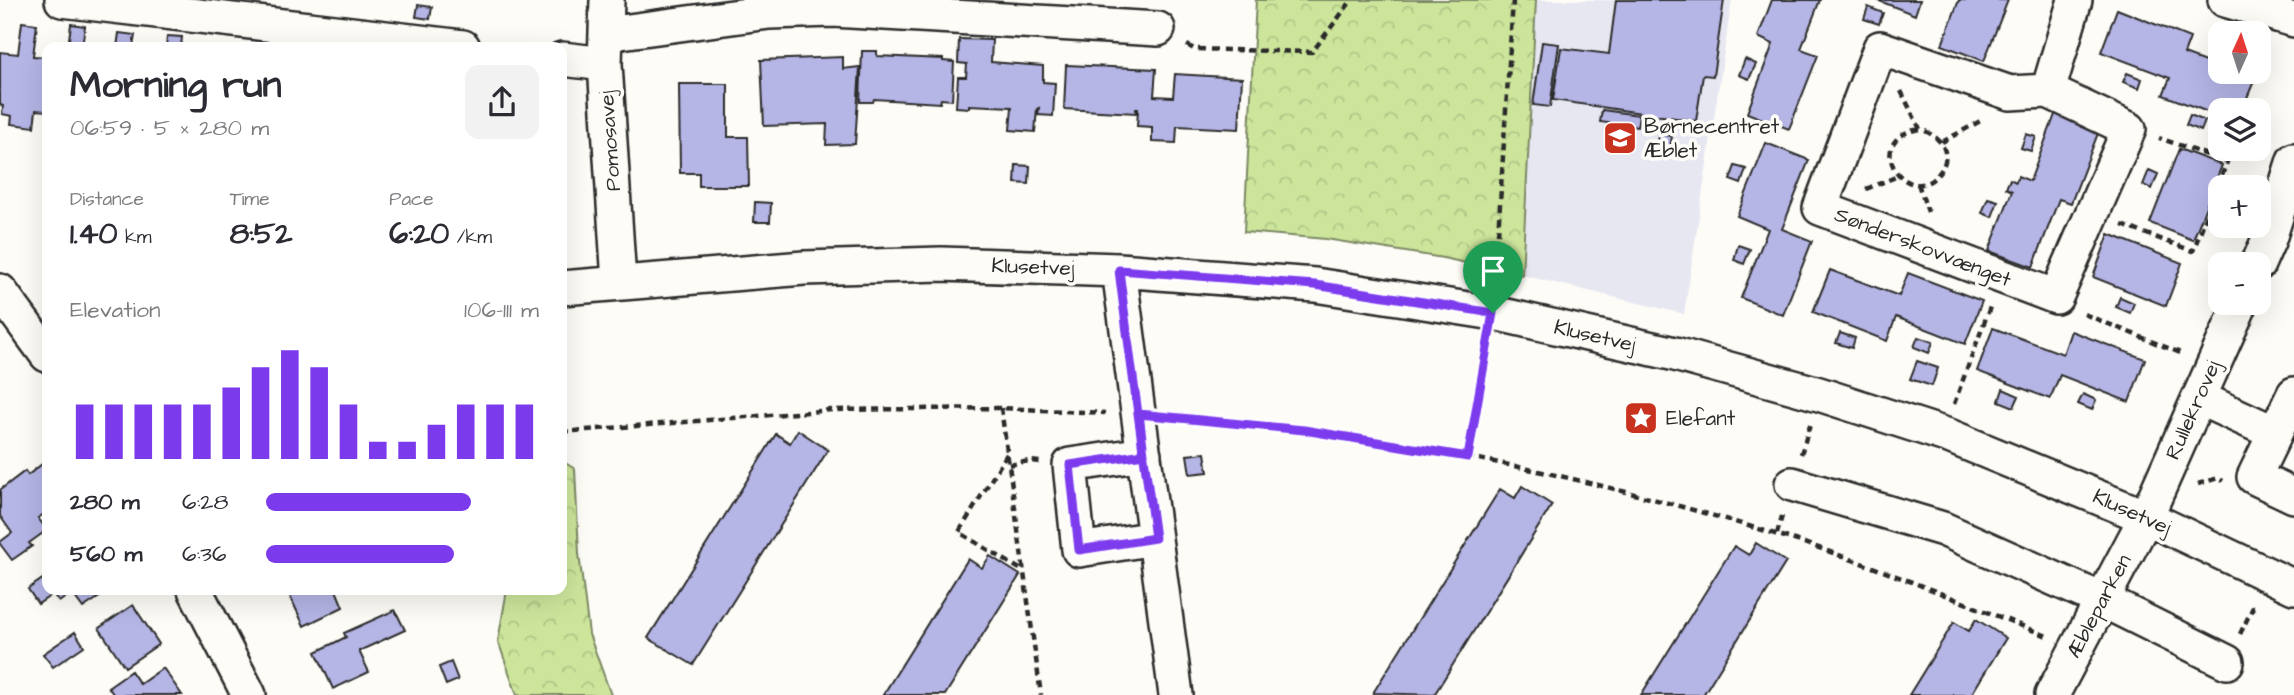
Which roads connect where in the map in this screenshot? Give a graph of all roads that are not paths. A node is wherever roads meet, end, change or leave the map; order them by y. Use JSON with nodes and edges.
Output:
{"nodes":[{"id":1,"x":62,"y":0,"type":"edge"},
{"id":2,"x":607,"y":0,"type":"edge"},
{"id":3,"x":2075,"y":0,"type":"edge"},
{"id":4,"x":2224,"y":0,"type":"edge"},
{"id":5,"x":2294,"y":20,"type":"edge"},
{"id":6,"x":1158,"y":29,"type":"road end"},
{"id":7,"x":420,"y":42,"type":"edge"},
{"id":8,"x":605,"y":49,"type":"junction"},
{"id":9,"x":567,"y":58,"type":"edge"},
{"id":10,"x":2048,"y":91,"type":"junction"},
{"id":11,"x":2294,"y":160,"type":"edge"},
{"id":12,"x":2274,"y":251,"type":"edge"},
{"id":13,"x":1119,"y":270,"type":"junction"},
{"id":14,"x":619,"y":282,"type":"junction"},
{"id":15,"x":567,"y":287,"type":"edge"},
{"id":16,"x":0,"y":291,"type":"edge"},
{"id":17,"x":2236,"y":315,"type":"edge"},
{"id":18,"x":42,"y":348,"type":"edge"},
{"id":19,"x":2294,"y":394,"type":"edge"},
{"id":20,"x":2199,"y":398,"type":"junction"},
{"id":21,"x":2275,"y":433,"type":"junction"},
{"id":22,"x":1144,"y":454,"type":"junction"},
{"id":23,"x":1792,"y":484,"type":"dead end"},
{"id":24,"x":2294,"y":496,"type":"edge"},
{"id":25,"x":2152,"y":502,"type":"junction"},
{"id":26,"x":1155,"y":538,"type":"junction"},
{"id":27,"x":2294,"y":587,"type":"edge"},
{"id":28,"x":198,"y":595,"type":"edge"},
{"id":29,"x":2102,"y":600,"type":"junction"},
{"id":30,"x":2227,"y":662,"type":"dead end"},
{"id":31,"x":249,"y":695,"type":"edge"},
{"id":32,"x":1176,"y":695,"type":"edge"},
{"id":33,"x":2052,"y":695,"type":"edge"}],
"edges":[{"from":1,"to":7,"type":"street"},
{"from":2,"to":8,"type":"street","name":"Pomosavej"},
{"from":3,"to":10,"type":"street"},
{"from":4,"to":5,"type":"street"},
{"from":6,"to":8,"type":"street"},
{"from":8,"to":9,"type":"street"},
{"from":8,"to":14,"type":"street","name":"Pomosavej"},
{"from":10,"to":10,"type":"street","name":"Sønderskovvænget"},
{"from":11,"to":12,"type":"street"},
{"from":13,"to":14,"type":"street","name":"Klusetvej"},
{"from":13,"to":22,"type":"street"},
{"from":13,"to":25,"type":"street","name":"Klusetvej"},
{"from":14,"to":15,"type":"street","name":"Klusetvej"},
{"from":16,"to":18,"type":"street"},
{"from":17,"to":20,"type":"street","name":"Rullekrovej"},
{"from":19,"to":21,"type":"street"},
{"from":20,"to":21,"type":"street"},
{"from":20,"to":25,"type":"street","name":"Rullekrovej"},
{"from":21,"to":24,"type":"street"},
{"from":22,"to":26,"type":"street"},
{"from":22,"to":26,"type":"street"},
{"from":23,"to":29,"type":"street"},
{"from":25,"to":27,"type":"street","name":"Klusetvej"},
{"from":25,"to":29,"type":"street","name":"Æbleparken"},
{"from":26,"to":32,"type":"street"},
{"from":28,"to":31,"type":"street"},
{"from":29,"to":30,"type":"street"},
{"from":29,"to":33,"type":"street","name":"Æbleparken"}]}
